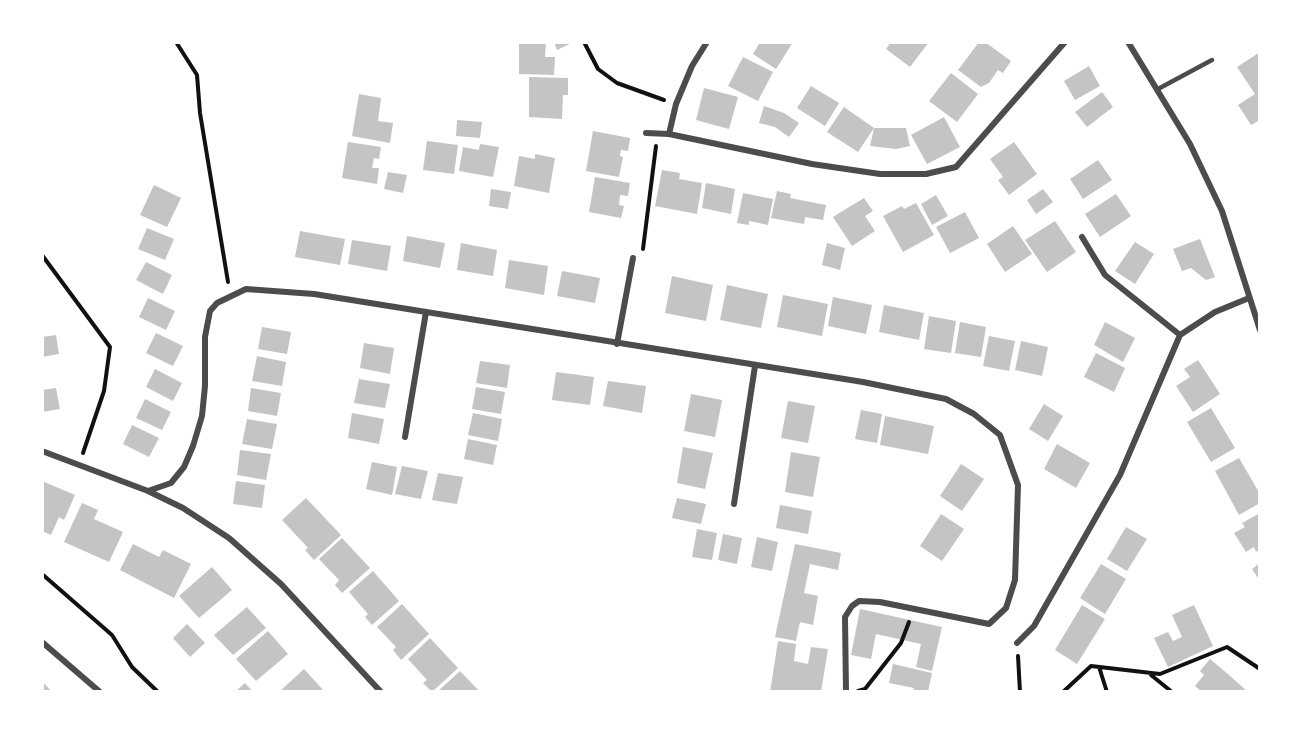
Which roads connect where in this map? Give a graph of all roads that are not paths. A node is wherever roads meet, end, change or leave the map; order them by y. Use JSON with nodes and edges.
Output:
{"nodes":[{"id":1,"x":707,"y":42,"type":"edge"},
{"id":2,"x":1065,"y":42,"type":"edge"},
{"id":3,"x":1128,"y":42,"type":"edge"},
{"id":4,"x":1212,"y":60,"type":"dead end"},
{"id":5,"x":1158,"y":89,"type":"junction"},
{"id":6,"x":646,"y":133,"type":"dead end"},
{"id":7,"x":669,"y":134,"type":"junction"},
{"id":8,"x":1082,"y":237,"type":"dead end"},
{"id":9,"x":633,"y":258,"type":"road end"},
{"id":10,"x":1249,"y":298,"type":"junction"},
{"id":11,"x":426,"y":312,"type":"junction"},
{"id":12,"x":1260,"y":330,"type":"edge"},
{"id":13,"x":1180,"y":335,"type":"junction"},
{"id":14,"x":617,"y":344,"type":"junction"},
{"id":15,"x":755,"y":366,"type":"junction"},
{"id":16,"x":405,"y":437,"type":"dead end"},
{"id":17,"x":42,"y":451,"type":"edge"},
{"id":18,"x":148,"y":491,"type":"junction"},
{"id":19,"x":734,"y":504,"type":"dead end"},
{"id":20,"x":42,"y":642,"type":"edge"},
{"id":21,"x":1017,"y":643,"type":"dead end"},
{"id":22,"x":100,"y":692,"type":"edge"},
{"id":23,"x":381,"y":692,"type":"edge"},
{"id":24,"x":846,"y":692,"type":"edge"}],
"edges":[{"from":1,"to":7,"type":"street"},
{"from":2,"to":7,"type":"street"},
{"from":3,"to":5,"type":"street"},
{"from":4,"to":5,"type":"lane"},
{"from":5,"to":10,"type":"street"},
{"from":6,"to":7,"type":"street"},
{"from":8,"to":13,"type":"street"},
{"from":9,"to":14,"type":"street"},
{"from":10,"to":12,"type":"street"},
{"from":10,"to":13,"type":"street"},
{"from":11,"to":14,"type":"street"},
{"from":11,"to":16,"type":"street"},
{"from":11,"to":18,"type":"street"},
{"from":13,"to":21,"type":"street"},
{"from":14,"to":15,"type":"street"},
{"from":15,"to":19,"type":"street"},
{"from":15,"to":24,"type":"street"},
{"from":17,"to":18,"type":"street"},
{"from":18,"to":23,"type":"street"},
{"from":20,"to":22,"type":"street"}]}
